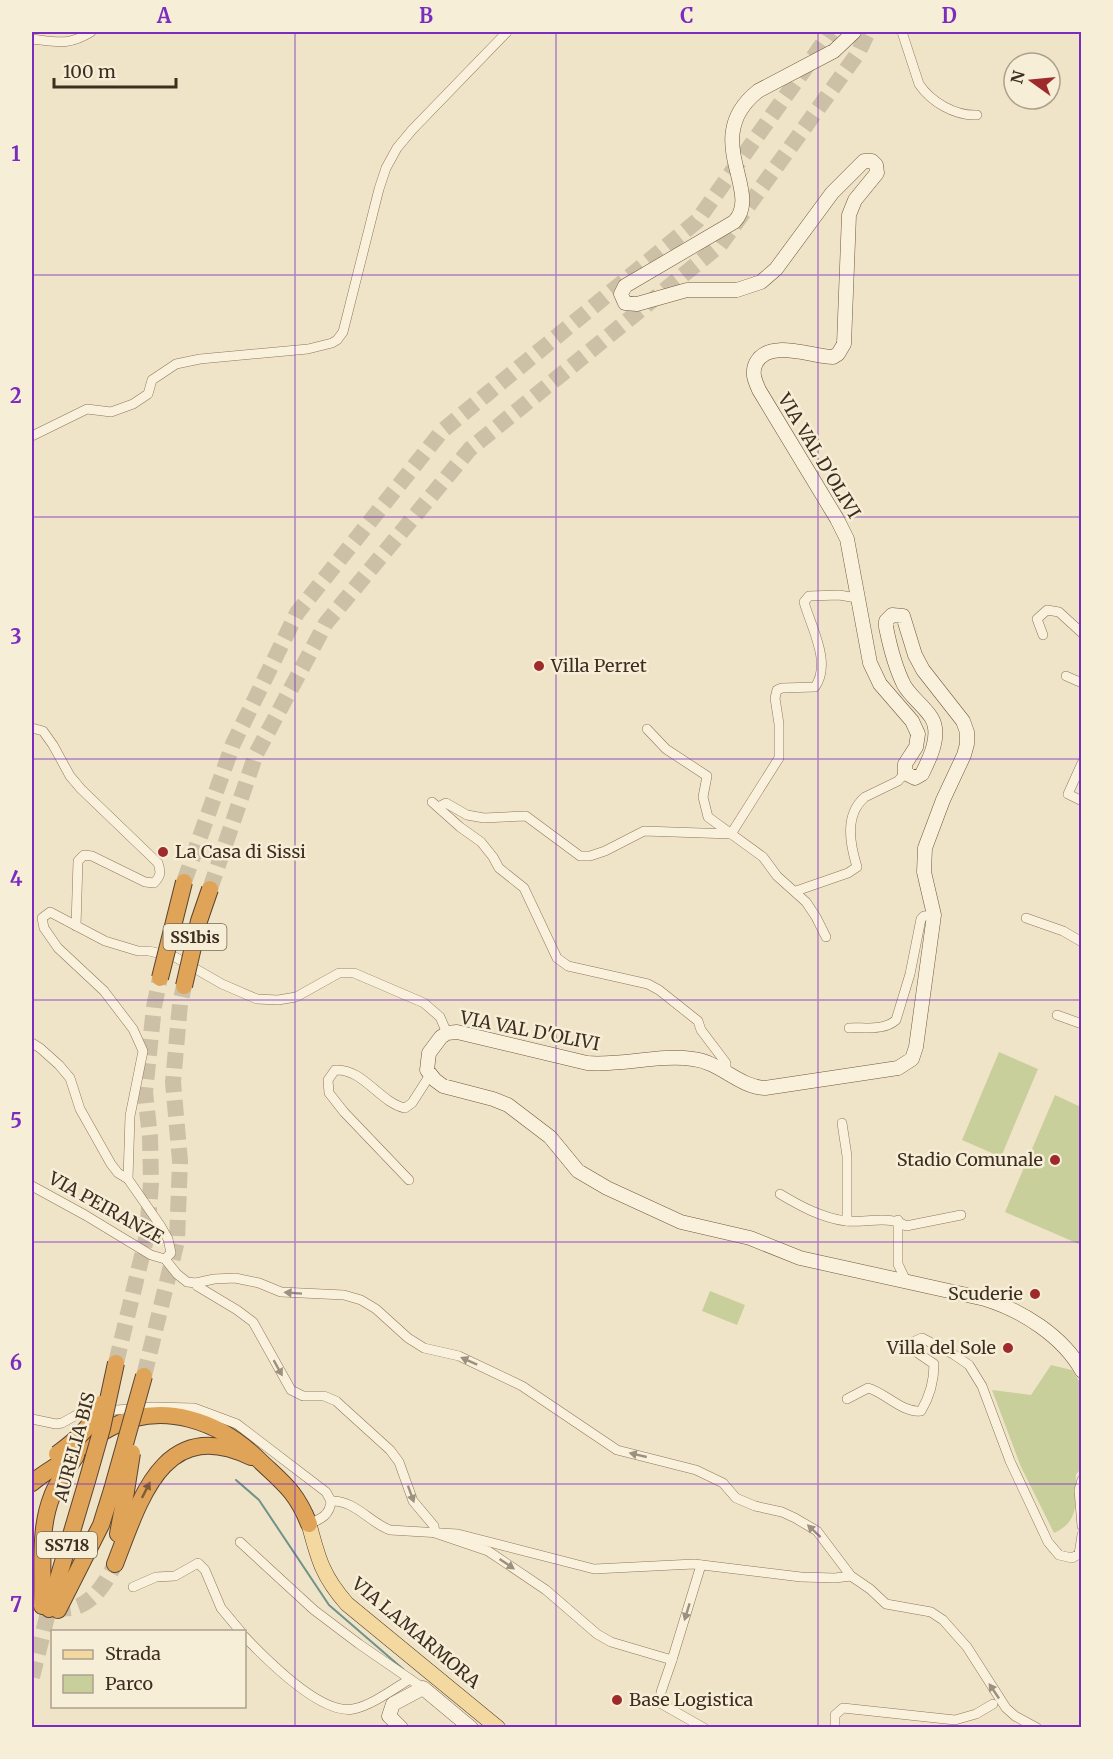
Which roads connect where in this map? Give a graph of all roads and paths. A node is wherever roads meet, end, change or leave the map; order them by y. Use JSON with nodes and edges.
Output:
{"nodes":[{"id":1,"x":91,"y":32,"type":"edge"},
{"id":2,"x":507,"y":32,"type":"edge"},
{"id":3,"x":854,"y":32,"type":"edge"},
{"id":4,"x":902,"y":32,"type":"edge"},
{"id":5,"x":32,"y":39,"type":"edge"},
{"id":6,"x":976,"y":115,"type":"dead end"},
{"id":7,"x":32,"y":436,"type":"edge"},
{"id":8,"x":857,"y":598,"type":"junction"},
{"id":9,"x":1082,"y":633,"type":"edge"},
{"id":10,"x":1043,"y":635,"type":"dead end"},
{"id":11,"x":1066,"y":676,"type":"dead end"},
{"id":12,"x":1082,"y":682,"type":"edge"},
{"id":13,"x":32,"y":728,"type":"edge"},
{"id":14,"x":647,"y":729,"type":"dead end"},
{"id":15,"x":1082,"y":763,"type":"edge"},
{"id":16,"x":905,"y":773,"type":"junction"},
{"id":17,"x":1082,"y":801,"type":"edge"},
{"id":18,"x":731,"y":834,"type":"junction"},
{"id":19,"x":184,"y":882,"type":"tunnel mouth"},
{"id":20,"x":210,"y":889,"type":"tunnel mouth"},
{"id":21,"x":796,"y":891,"type":"junction"},
{"id":22,"x":934,"y":915,"type":"junction"},
{"id":23,"x":1026,"y":918,"type":"dead end"},
{"id":24,"x":76,"y":926,"type":"junction"},
{"id":25,"x":826,"y":937,"type":"dead end"},
{"id":26,"x":1082,"y":942,"type":"edge"},
{"id":27,"x":160,"y":978,"type":"tunnel mouth"},
{"id":28,"x":183,"y":986,"type":"tunnel mouth"},
{"id":29,"x":1057,"y":1015,"type":"dead end"},
{"id":30,"x":1082,"y":1024,"type":"edge"},
{"id":31,"x":849,"y":1028,"type":"dead end"},
{"id":32,"x":447,"y":1033,"type":"junction"},
{"id":33,"x":32,"y":1044,"type":"edge"},
{"id":34,"x":726,"y":1073,"type":"junction"},
{"id":35,"x":430,"y":1075,"type":"junction"},
{"id":36,"x":842,"y":1123,"type":"dead end"},
{"id":37,"x":128,"y":1179,"type":"junction"},
{"id":38,"x":409,"y":1180,"type":"dead end"},
{"id":39,"x":32,"y":1186,"type":"edge"},
{"id":40,"x":780,"y":1194,"type":"dead end"},
{"id":41,"x":961,"y":1215,"type":"dead end"},
{"id":42,"x":898,"y":1220,"type":"junction"},
{"id":43,"x":847,"y":1221,"type":"junction"},
{"id":44,"x":165,"y":1259,"type":"junction"},
{"id":45,"x":904,"y":1281,"type":"junction"},
{"id":46,"x":196,"y":1283,"type":"junction"},
{"id":47,"x":1082,"y":1371,"type":"edge"},
{"id":48,"x":144,"y":1376,"type":"tunnel mouth"},
{"id":49,"x":847,"y":1399,"type":"dead end"},
{"id":50,"x":32,"y":1419,"type":"edge"},
{"id":51,"x":83,"y":1445,"type":"junction"},
{"id":52,"x":263,"y":1463,"type":"junction"},
{"id":53,"x":32,"y":1470,"type":"edge"},
{"id":54,"x":1082,"y":1480,"type":"edge"},
{"id":55,"x":32,"y":1483,"type":"edge"},
{"id":56,"x":119,"y":1490,"type":"junction"},
{"id":57,"x":332,"y":1501,"type":"junction"},
{"id":58,"x":309,"y":1524,"type":"junction"},
{"id":59,"x":1082,"y":1526,"type":"edge"},
{"id":60,"x":435,"y":1533,"type":"junction"},
{"id":61,"x":1082,"y":1535,"type":"edge"},
{"id":62,"x":240,"y":1542,"type":"dead end"},
{"id":63,"x":701,"y":1564,"type":"junction"},
{"id":64,"x":851,"y":1576,"type":"junction"},
{"id":65,"x":133,"y":1587,"type":"dead end"},
{"id":66,"x":50,"y":1608,"type":"junction"},
{"id":67,"x":239,"y":1630,"type":"edge"},
{"id":68,"x":246,"y":1638,"type":"edge"},
{"id":69,"x":672,"y":1660,"type":"junction"},
{"id":70,"x":410,"y":1679,"type":"junction"},
{"id":71,"x":423,"y":1688,"type":"junction"},
{"id":72,"x":993,"y":1704,"type":"dead end"},
{"id":73,"x":492,"y":1725,"type":"edge"},
{"id":74,"x":401,"y":1728,"type":"edge"},
{"id":75,"x":471,"y":1728,"type":"edge"},
{"id":76,"x":704,"y":1728,"type":"edge"},
{"id":77,"x":835,"y":1728,"type":"edge"},
{"id":78,"x":1037,"y":1728,"type":"edge"}],
"edges":[{"from":1,"to":5,"type":"street"},
{"from":2,"to":7,"type":"street"},
{"from":3,"to":8,"type":"street","name":"VIA VAL D'OLIVI"},
{"from":4,"to":6,"type":"street"},
{"from":8,"to":16,"type":"street","name":"VIA VAL D'OLIVI"},
{"from":8,"to":18,"type":"street"},
{"from":9,"to":10,"type":"street"},
{"from":11,"to":12,"type":"street"},
{"from":13,"to":24,"type":"street"},
{"from":14,"to":18,"type":"street"},
{"from":15,"to":17,"type":"street"},
{"from":16,"to":21,"type":"street"},
{"from":16,"to":22,"type":"street","name":"VIA VAL D'OLIVI"},
{"from":18,"to":21,"type":"street"},
{"from":18,"to":34,"type":"street"},
{"from":19,"to":27,"type":"highway","number":"SS1bis","bridge":true},
{"from":20,"to":28,"type":"highway","number":"SS1bis","bridge":true},
{"from":21,"to":25,"type":"street"},
{"from":22,"to":31,"type":"street"},
{"from":22,"to":34,"type":"street","name":"VIA VAL D'OLIVI"},
{"from":23,"to":26,"type":"street"},
{"from":24,"to":32,"type":"street"},
{"from":24,"to":37,"type":"street"},
{"from":29,"to":30,"type":"street"},
{"from":32,"to":34,"type":"street","name":"VIA VAL D'OLIVI"},
{"from":32,"to":35,"type":"street","name":"VIA VAL D'OLIVI"},
{"from":33,"to":37,"type":"street"},
{"from":35,"to":38,"type":"street","name":"VIA VAL D'OLIVI"},
{"from":35,"to":45,"type":"street"},
{"from":36,"to":43,"type":"street"},
{"from":37,"to":44,"type":"street"},
{"from":39,"to":44,"type":"street","name":"VIA PEIRANZE"},
{"from":40,"to":43,"type":"street"},
{"from":41,"to":42,"type":"street"},
{"from":42,"to":43,"type":"street"},
{"from":42,"to":45,"type":"street"},
{"from":44,"to":46,"type":"street"},
{"from":45,"to":47,"type":"street"},
{"from":46,"to":60,"type":"street","one_way":true},
{"from":64,"to":46,"type":"street","one_way":true},
{"from":48,"to":56,"type":"highway","number":"SS718","bridge":true},
{"from":49,"to":61,"type":"street"},
{"from":50,"to":57,"type":"street"},
{"from":51,"to":52,"type":"highway"},
{"from":51,"to":55,"type":"highway"},
{"from":51,"to":66,"type":"highway"},
{"from":56,"to":52,"type":"highway","one_way":true},
{"from":52,"to":58,"type":"highway"},
{"from":53,"to":66,"type":"highway","name":"AURELIA BIS","number":"SS718","bridge":true},
{"from":54,"to":59,"type":"street"},
{"from":56,"to":66,"type":"highway","number":"SS718"},
{"from":57,"to":58,"type":"street"},
{"from":57,"to":60,"type":"street"},
{"from":58,"to":73,"type":"main road","name":"VIA LAMARMORA"},
{"from":60,"to":63,"type":"street"},
{"from":60,"to":69,"type":"street","one_way":true},
{"from":62,"to":70,"type":"street","name":"VIA LAMARMORA"},
{"from":63,"to":64,"type":"street"},
{"from":63,"to":69,"type":"street","one_way":true},
{"from":78,"to":64,"type":"street","one_way":true},
{"from":65,"to":67,"type":"street"},
{"from":68,"to":70,"type":"street"},
{"from":69,"to":76,"type":"street"},
{"from":70,"to":71,"type":"street","name":"VIA LAMARMORA"},
{"from":71,"to":74,"type":"street"},
{"from":71,"to":75,"type":"street"},
{"from":72,"to":77,"type":"street"}]}
